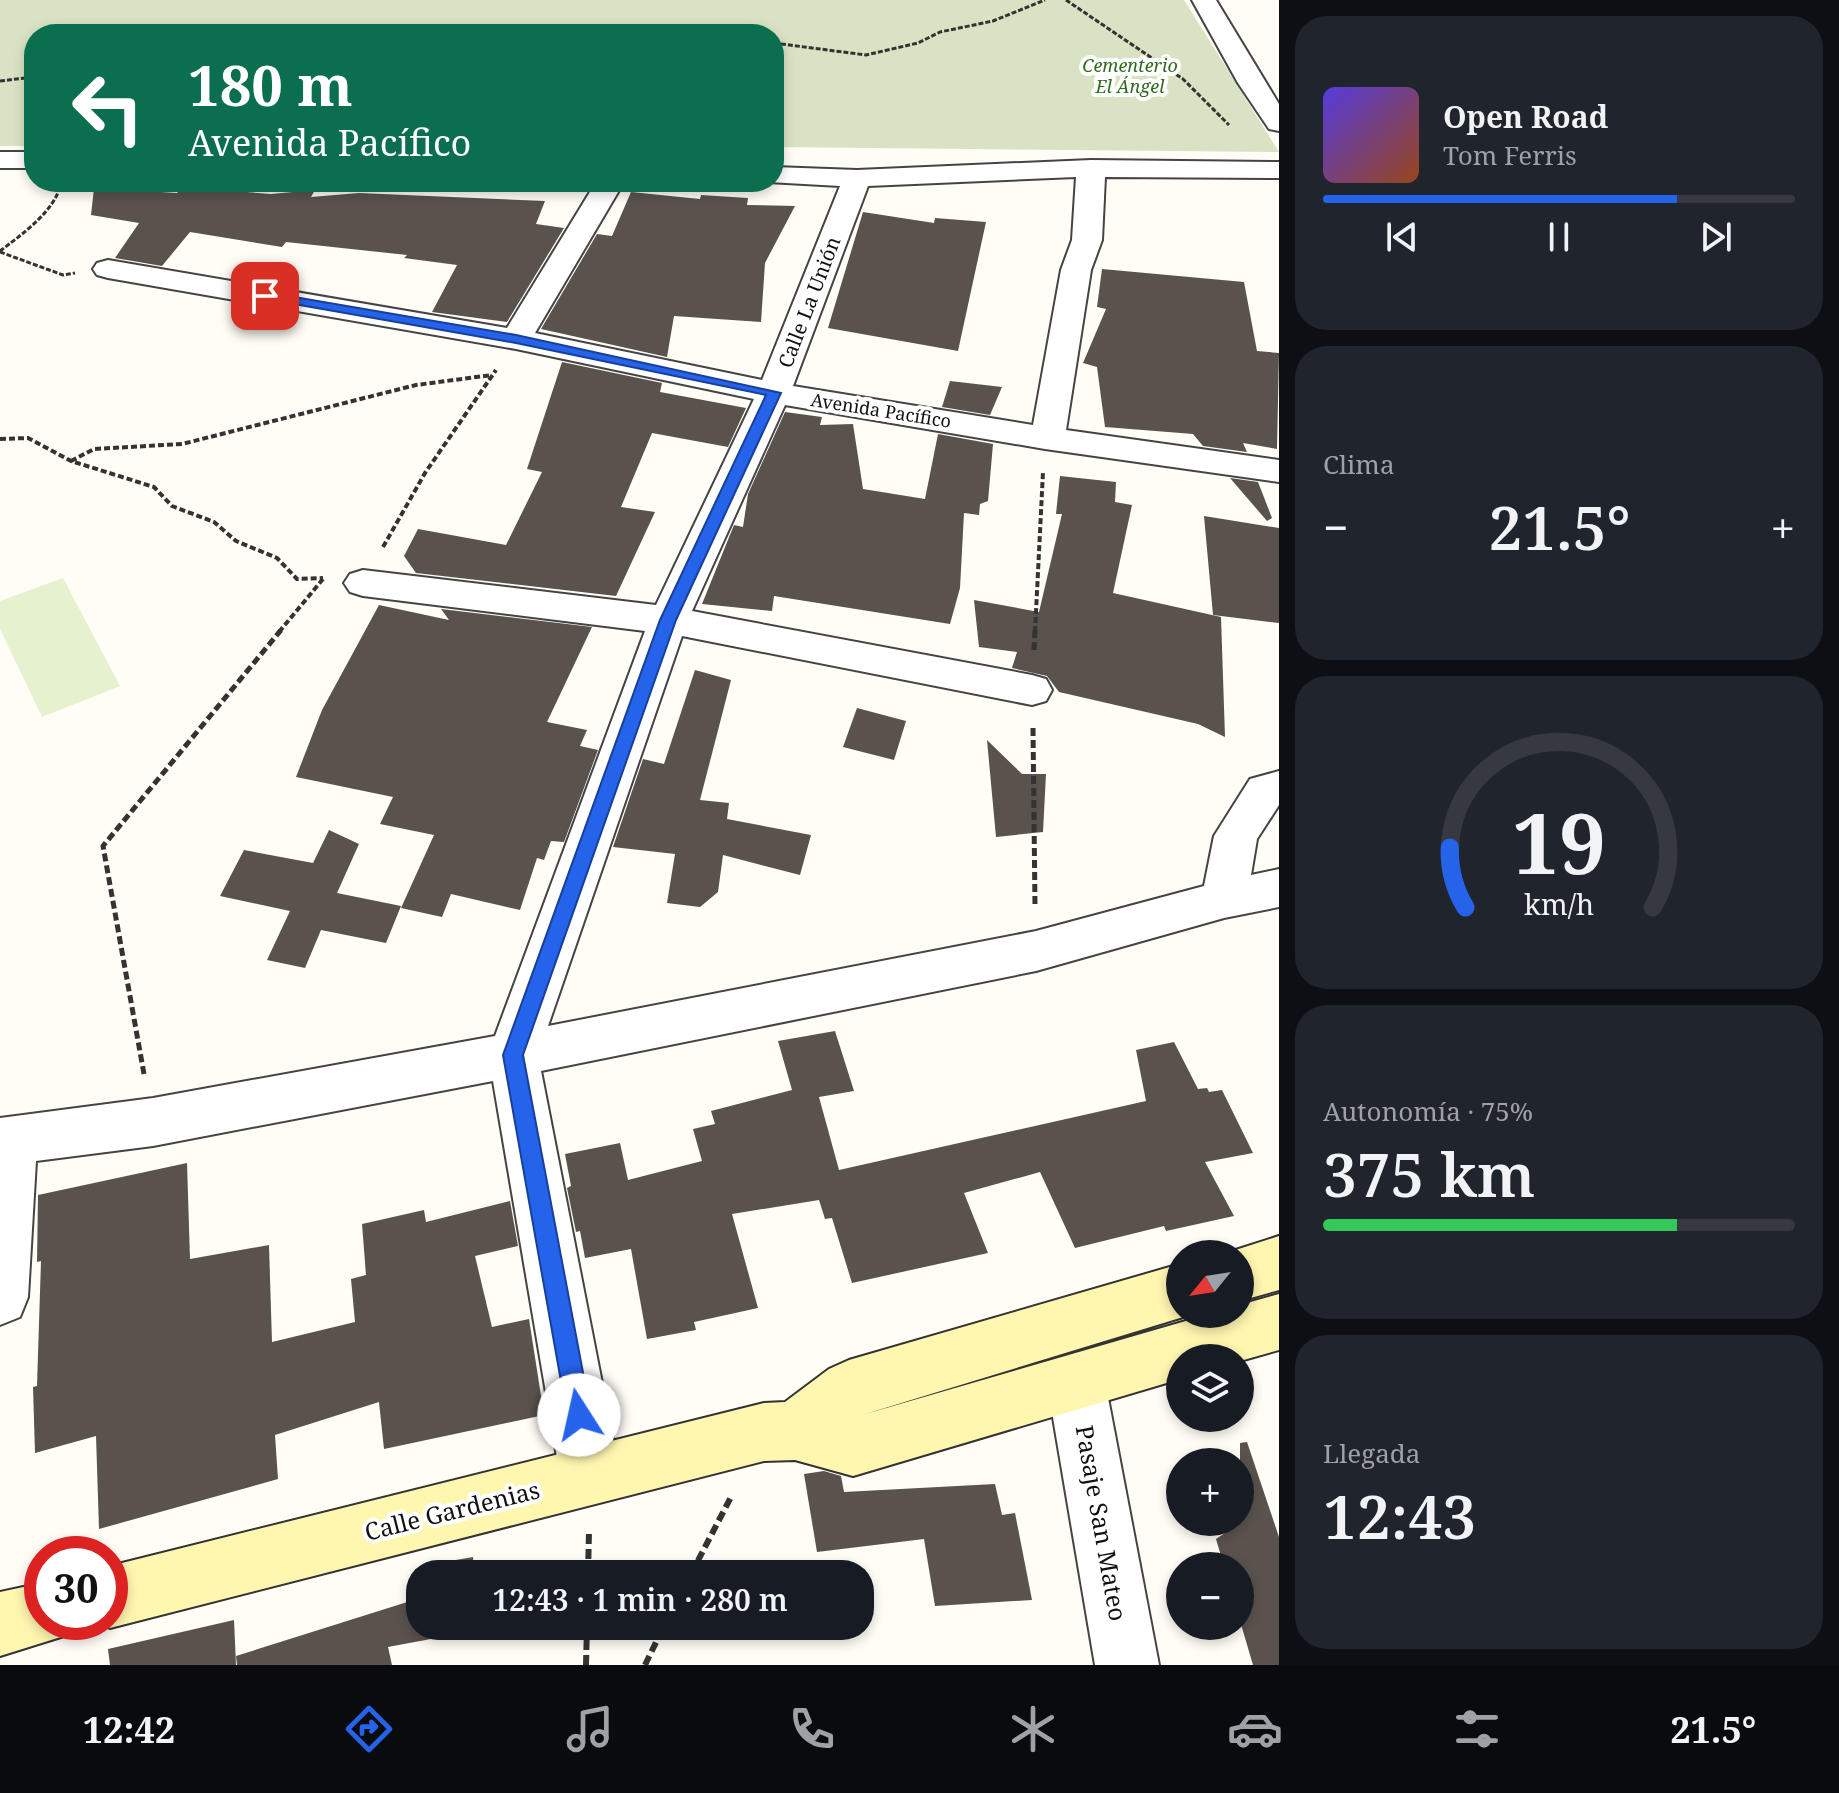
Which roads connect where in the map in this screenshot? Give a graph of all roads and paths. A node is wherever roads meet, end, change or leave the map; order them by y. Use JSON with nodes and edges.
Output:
{"nodes":[{"id":1,"x":1045,"y":0,"type":"edge"},
{"id":2,"x":1066,"y":0,"type":"edge"},
{"id":3,"x":1204,"y":0,"type":"edge"},
{"id":4,"x":784,"y":44,"type":"edge"},
{"id":5,"x":24,"y":78,"type":"edge"},
{"id":6,"x":0,"y":81,"type":"edge"},
{"id":7,"x":1279,"y":123,"type":"edge"},
{"id":8,"x":1229,"y":125,"type":"dead end"},
{"id":9,"x":0,"y":160,"type":"edge"},
{"id":10,"x":24,"y":160,"type":"edge"},
{"id":11,"x":1091,"y":168,"type":"junction"},
{"id":12,"x":1279,"y":170,"type":"edge"},
{"id":13,"x":784,"y":175,"type":"edge"},
{"id":14,"x":857,"y":178,"type":"junction"},
{"id":15,"x":58,"y":192,"type":"edge"},
{"id":16,"x":604,"y":192,"type":"edge"},
{"id":17,"x":0,"y":252,"type":"edge"},
{"id":18,"x":108,"y":269,"type":"joint"},
{"id":19,"x":516,"y":339,"type":"junction"},
{"id":20,"x":493,"y":375,"type":"junction"},
{"id":21,"x":774,"y":393,"type":"junction"},
{"id":22,"x":1045,"y":438,"type":"junction"},
{"id":23,"x":0,"y":439,"type":"edge"},
{"id":24,"x":71,"y":461,"type":"junction"},
{"id":25,"x":1279,"y":471,"type":"edge"},
{"id":26,"x":324,"y":578,"type":"junction"},
{"id":27,"x":363,"y":583,"type":"junction"},
{"id":28,"x":668,"y":620,"type":"junction"},
{"id":29,"x":1032,"y":690,"type":"dead end"},
{"id":30,"x":1279,"y":788,"type":"edge"},
{"id":31,"x":1279,"y":888,"type":"edge"},
{"id":32,"x":1224,"y":899,"type":"junction"},
{"id":33,"x":513,"y":1055,"type":"junction"},
{"id":34,"x":153,"y":1122,"type":"junction"},
{"id":35,"x":5,"y":1141,"type":"edge"},
{"id":36,"x":1279,"y":1263,"type":"edge"},
{"id":37,"x":1254,"y":1270,"type":"edge"},
{"id":38,"x":1166,"y":1296,"type":"edge"},
{"id":39,"x":0,"y":1297,"type":"edge"},
{"id":40,"x":1279,"y":1322,"type":"edge"},
{"id":41,"x":1076,"y":1382,"type":"junction"},
{"id":42,"x":779,"y":1431,"type":"junction"},
{"id":43,"x":590,"y":1475,"type":"junction"},
{"id":44,"x":700,"y":1560,"type":"edge"},
{"id":45,"x":128,"y":1592,"type":"edge"},
{"id":46,"x":24,"y":1618,"type":"edge"},
{"id":47,"x":0,"y":1624,"type":"edge"},
{"id":48,"x":587,"y":1640,"type":"edge"},
{"id":49,"x":657,"y":1640,"type":"edge"},
{"id":50,"x":586,"y":1665,"type":"edge"},
{"id":51,"x":645,"y":1665,"type":"edge"},
{"id":52,"x":1127,"y":1665,"type":"edge"}],
"edges":[{"from":1,"to":4,"type":"path"},
{"from":2,"to":8,"type":"path"},
{"from":3,"to":7,"type":"street"},
{"from":5,"to":6,"type":"path"},
{"from":9,"to":10,"type":"street"},
{"from":11,"to":12,"type":"street"},
{"from":11,"to":14,"type":"street"},
{"from":11,"to":22,"type":"street"},
{"from":13,"to":14,"type":"street"},
{"from":14,"to":21,"type":"street","name":"Calle La Unión"},
{"from":15,"to":17,"type":"path"},
{"from":16,"to":19,"type":"street"},
{"from":17,"to":18,"type":"path"},
{"from":18,"to":19,"type":"street","name":"Avenida Pacífico"},
{"from":19,"to":20,"type":"path"},
{"from":19,"to":21,"type":"street","name":"Avenida Pacífico"},
{"from":20,"to":24,"type":"path"},
{"from":20,"to":27,"type":"path"},
{"from":21,"to":22,"type":"street","name":"Avenida Pacífico"},
{"from":21,"to":28,"type":"street","name":"Calle La Unión"},
{"from":22,"to":25,"type":"street","name":"Avenida Pacífico"},
{"from":23,"to":24,"type":"path"},
{"from":24,"to":26,"type":"path"},
{"from":26,"to":27,"type":"path"},
{"from":26,"to":34,"type":"path"},
{"from":27,"to":28,"type":"street"},
{"from":28,"to":29,"type":"street"},
{"from":28,"to":33,"type":"street","name":"Calle La Unión"},
{"from":30,"to":32,"type":"street"},
{"from":31,"to":32,"type":"street"},
{"from":32,"to":33,"type":"street"},
{"from":33,"to":34,"type":"street"},
{"from":33,"to":43,"type":"street"},
{"from":34,"to":35,"type":"street"},
{"from":35,"to":39,"type":"street"},
{"from":36,"to":37,"type":"street"},
{"from":38,"to":42,"type":"street","name":"Calle Gardenias"},
{"from":40,"to":41,"type":"street","name":"Calle Gardenias"},
{"from":41,"to":42,"type":"street","name":"Calle Gardenias"},
{"from":41,"to":52,"type":"street","name":"Pasaje San Mateo"},
{"from":42,"to":43,"type":"street","name":"Calle Gardenias"},
{"from":42,"to":44,"type":"path"},
{"from":43,"to":45,"type":"street","name":"Calle Gardenias"},
{"from":46,"to":47,"type":"street"},
{"from":48,"to":50,"type":"path"},
{"from":49,"to":51,"type":"path"}]}
